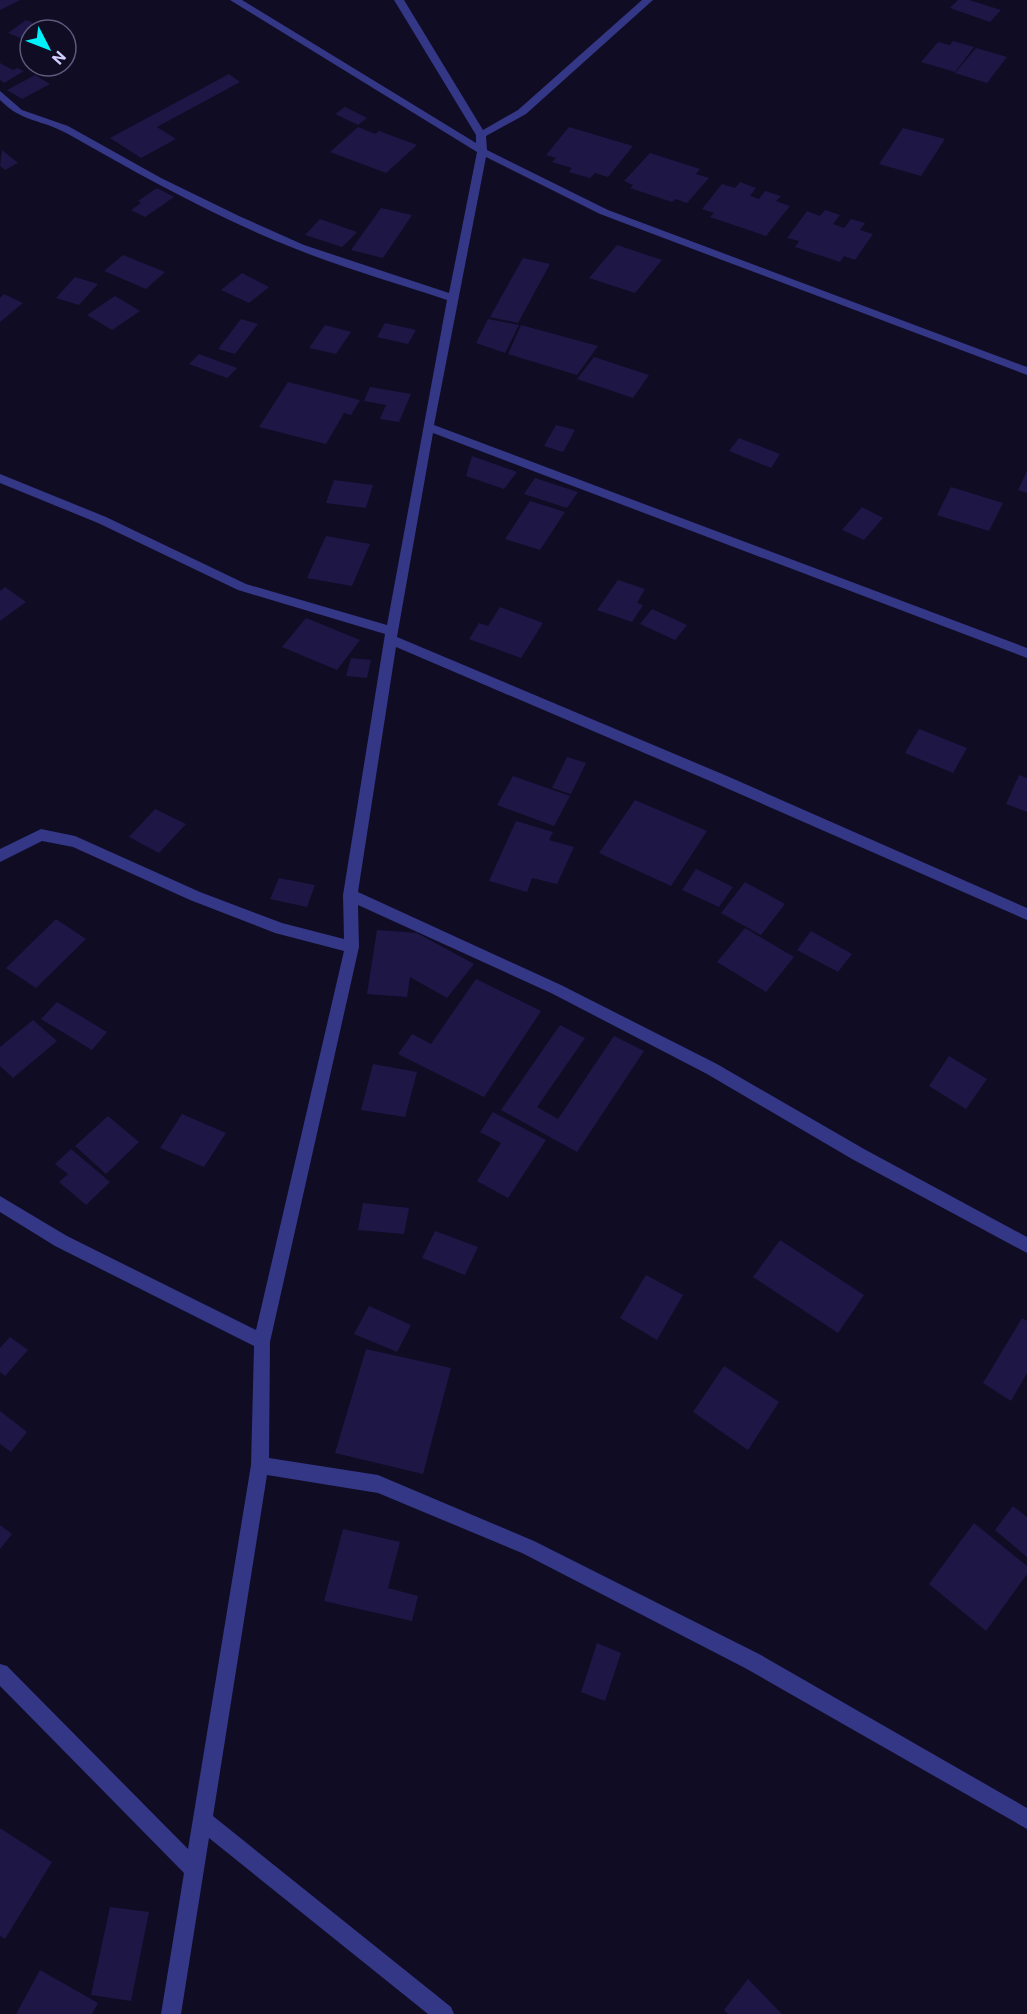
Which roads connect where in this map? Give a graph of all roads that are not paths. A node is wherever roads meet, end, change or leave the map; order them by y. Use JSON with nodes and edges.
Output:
{"nodes":[{"id":1,"x":235,"y":0,"type":"edge"},
{"id":2,"x":399,"y":0,"type":"edge"},
{"id":3,"x":648,"y":0,"type":"edge"},
{"id":4,"x":0,"y":94,"type":"edge"},
{"id":5,"x":481,"y":135,"type":"junction"},
{"id":6,"x":482,"y":151,"type":"junction"},
{"id":7,"x":453,"y":298,"type":"junction"},
{"id":8,"x":1027,"y":370,"type":"edge"},
{"id":9,"x":428,"y":427,"type":"junction"},
{"id":10,"x":0,"y":478,"type":"edge"},
{"id":11,"x":392,"y":635,"type":"junction"},
{"id":12,"x":1027,"y":653,"type":"edge"},
{"id":13,"x":0,"y":856,"type":"edge"},
{"id":14,"x":350,"y":895,"type":"junction"},
{"id":15,"x":1027,"y":914,"type":"edge"},
{"id":16,"x":352,"y":947,"type":"junction"},
{"id":17,"x":0,"y":1203,"type":"edge"},
{"id":18,"x":1027,"y":1245,"type":"edge"},
{"id":19,"x":262,"y":1342,"type":"junction"},
{"id":20,"x":260,"y":1465,"type":"junction"},
{"id":21,"x":0,"y":1673,"type":"edge"},
{"id":22,"x":1027,"y":1819,"type":"edge"},
{"id":23,"x":203,"y":1820,"type":"junction"},
{"id":24,"x":196,"y":1870,"type":"junction"},
{"id":25,"x":171,"y":2014,"type":"edge"},
{"id":26,"x":444,"y":2014,"type":"edge"}],
"edges":[{"from":1,"to":6,"type":"street"},
{"from":2,"to":5,"type":"street"},
{"from":3,"to":5,"type":"street"},
{"from":4,"to":7,"type":"street"},
{"from":5,"to":6,"type":"street"},
{"from":6,"to":7,"type":"street"},
{"from":6,"to":8,"type":"street"},
{"from":7,"to":9,"type":"street"},
{"from":9,"to":11,"type":"street"},
{"from":9,"to":12,"type":"street"},
{"from":10,"to":11,"type":"street"},
{"from":11,"to":14,"type":"street"},
{"from":11,"to":15,"type":"street"},
{"from":13,"to":16,"type":"street"},
{"from":14,"to":16,"type":"street"},
{"from":14,"to":18,"type":"street"},
{"from":16,"to":19,"type":"street"},
{"from":17,"to":19,"type":"street"},
{"from":19,"to":20,"type":"street"},
{"from":20,"to":22,"type":"street"},
{"from":20,"to":23,"type":"street"},
{"from":21,"to":24,"type":"street"},
{"from":23,"to":24,"type":"street"},
{"from":23,"to":26,"type":"street"},
{"from":24,"to":25,"type":"street"}]}
